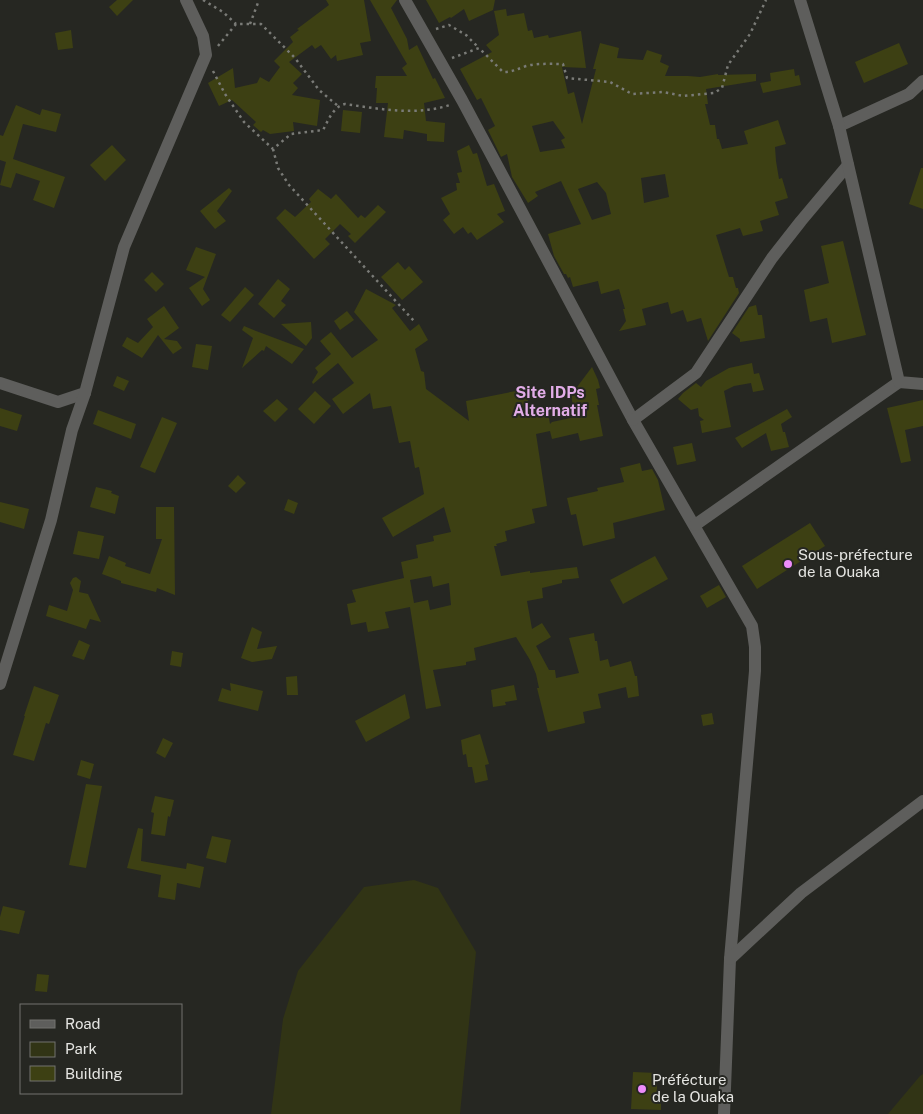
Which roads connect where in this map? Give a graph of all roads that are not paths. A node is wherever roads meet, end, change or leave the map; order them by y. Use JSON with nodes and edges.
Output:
{"nodes":[{"id":1,"x":186,"y":0,"type":"edge"},
{"id":2,"x":406,"y":0,"type":"edge"},
{"id":3,"x":800,"y":0,"type":"edge"},
{"id":4,"x":923,"y":82,"type":"edge"},
{"id":5,"x":839,"y":126,"type":"junction"},
{"id":6,"x":848,"y":166,"type":"junction"},
{"id":7,"x":899,"y":382,"type":"junction"},
{"id":8,"x":0,"y":383,"type":"edge"},
{"id":9,"x":923,"y":384,"type":"edge"},
{"id":10,"x":85,"y":393,"type":"junction"},
{"id":11,"x":633,"y":420,"type":"junction"},
{"id":12,"x":695,"y":525,"type":"junction"},
{"id":13,"x":0,"y":684,"type":"edge"},
{"id":14,"x":923,"y":801,"type":"edge"},
{"id":15,"x":730,"y":959,"type":"junction"},
{"id":16,"x":724,"y":1114,"type":"edge"}],
"edges":[{"from":1,"to":10,"type":"street"},
{"from":2,"to":11,"type":"street"},
{"from":3,"to":5,"type":"street"},
{"from":4,"to":5,"type":"street"},
{"from":5,"to":6,"type":"street"},
{"from":6,"to":7,"type":"street"},
{"from":6,"to":11,"type":"street"},
{"from":7,"to":9,"type":"street"},
{"from":7,"to":12,"type":"street"},
{"from":8,"to":10,"type":"street"},
{"from":10,"to":13,"type":"street"},
{"from":11,"to":12,"type":"street"},
{"from":12,"to":15,"type":"street"},
{"from":14,"to":15,"type":"street"},
{"from":15,"to":16,"type":"street"}]}
